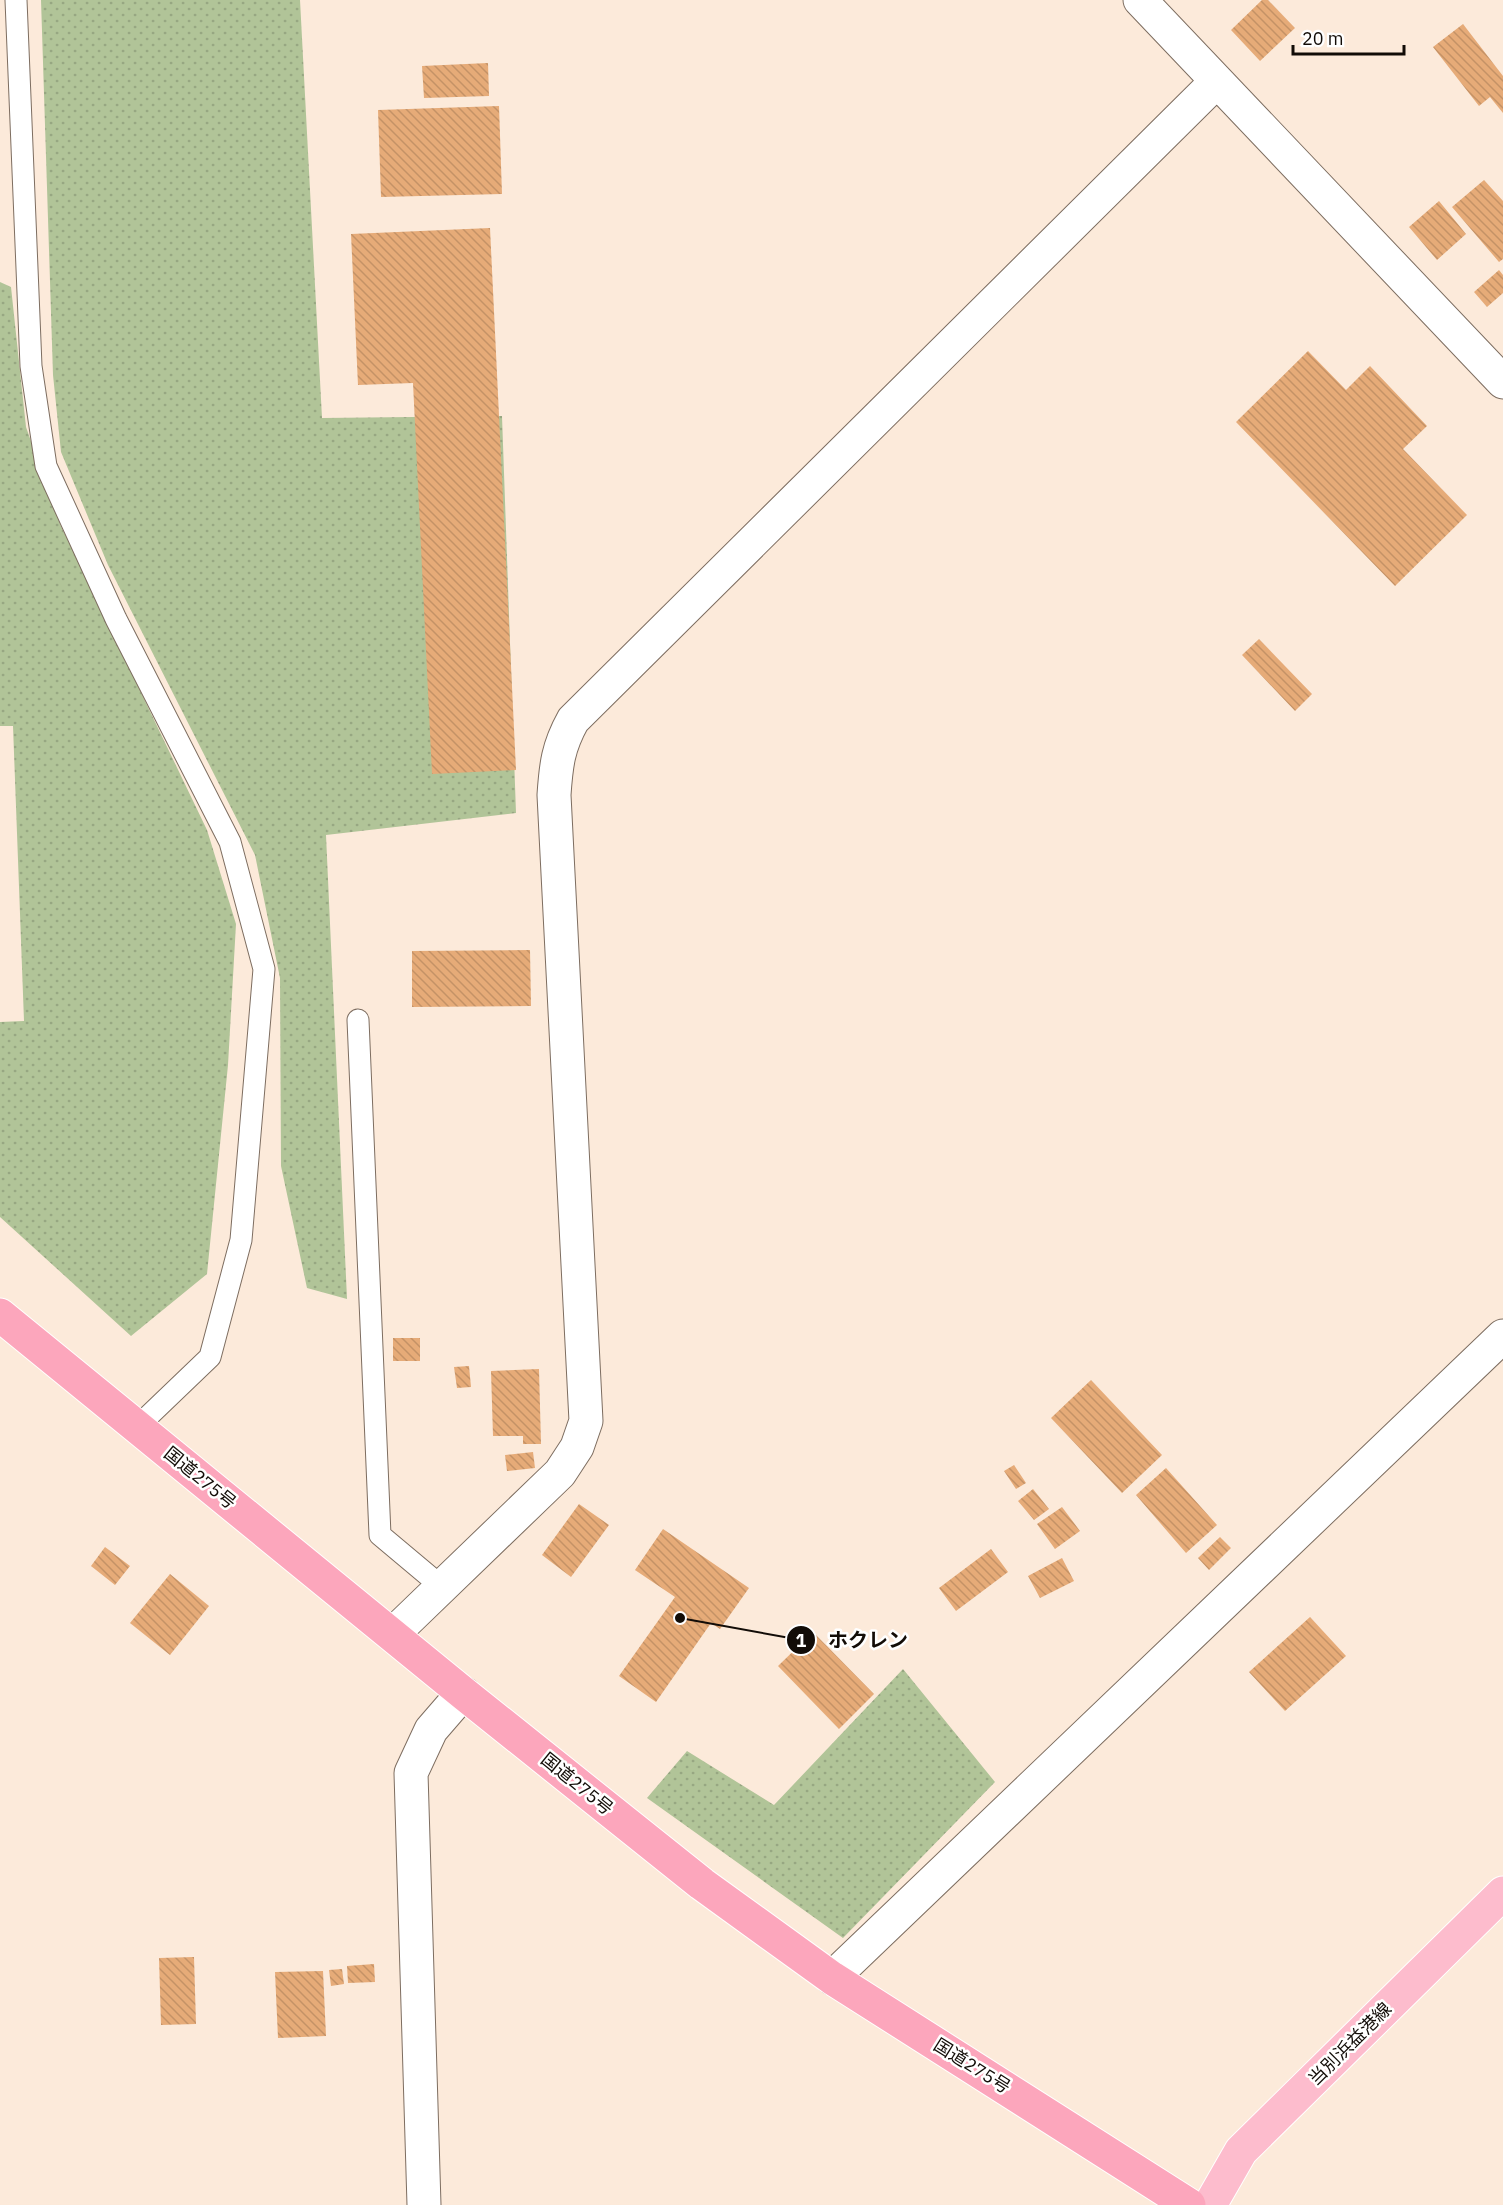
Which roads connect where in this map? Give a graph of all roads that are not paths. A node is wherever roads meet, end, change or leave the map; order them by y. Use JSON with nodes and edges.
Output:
{"nodes":[{"id":1,"x":16,"y":0,"type":"edge"},
{"id":2,"x":1140,"y":0,"type":"edge"},
{"id":3,"x":1217,"y":81,"type":"junction"},
{"id":4,"x":1503,"y":382,"type":"edge"},
{"id":5,"x":358,"y":1020,"type":"dead end"},
{"id":6,"x":0,"y":1315,"type":"edge"},
{"id":7,"x":1503,"y":1336,"type":"edge"},
{"id":8,"x":137,"y":1427,"type":"junction"},
{"id":9,"x":442,"y":1587,"type":"junction"},
{"id":10,"x":393,"y":1634,"type":"junction"},
{"id":11,"x":463,"y":1693,"type":"junction"},
{"id":12,"x":1503,"y":1893,"type":"edge"},
{"id":13,"x":832,"y":1978,"type":"junction"},
{"id":14,"x":424,"y":2205,"type":"edge"},
{"id":15,"x":1189,"y":2205,"type":"edge"},
{"id":16,"x":1210,"y":2205,"type":"edge"}],
"edges":[{"from":1,"to":8,"type":"lane"},
{"from":2,"to":3,"type":"street"},
{"from":3,"to":4,"type":"street"},
{"from":3,"to":9,"type":"street"},
{"from":5,"to":9,"type":"lane"},
{"from":6,"to":8,"type":"highway","name":"国道275号"},
{"from":7,"to":13,"type":"street"},
{"from":8,"to":10,"type":"highway","name":"国道275号"},
{"from":9,"to":10,"type":"street"},
{"from":10,"to":11,"type":"highway","name":"国道275号"},
{"from":11,"to":13,"type":"highway","name":"国道275号"},
{"from":11,"to":14,"type":"street"},
{"from":12,"to":16,"type":"main road","name":"当別浜益港線"},
{"from":13,"to":15,"type":"highway","name":"国道275号"}]}
